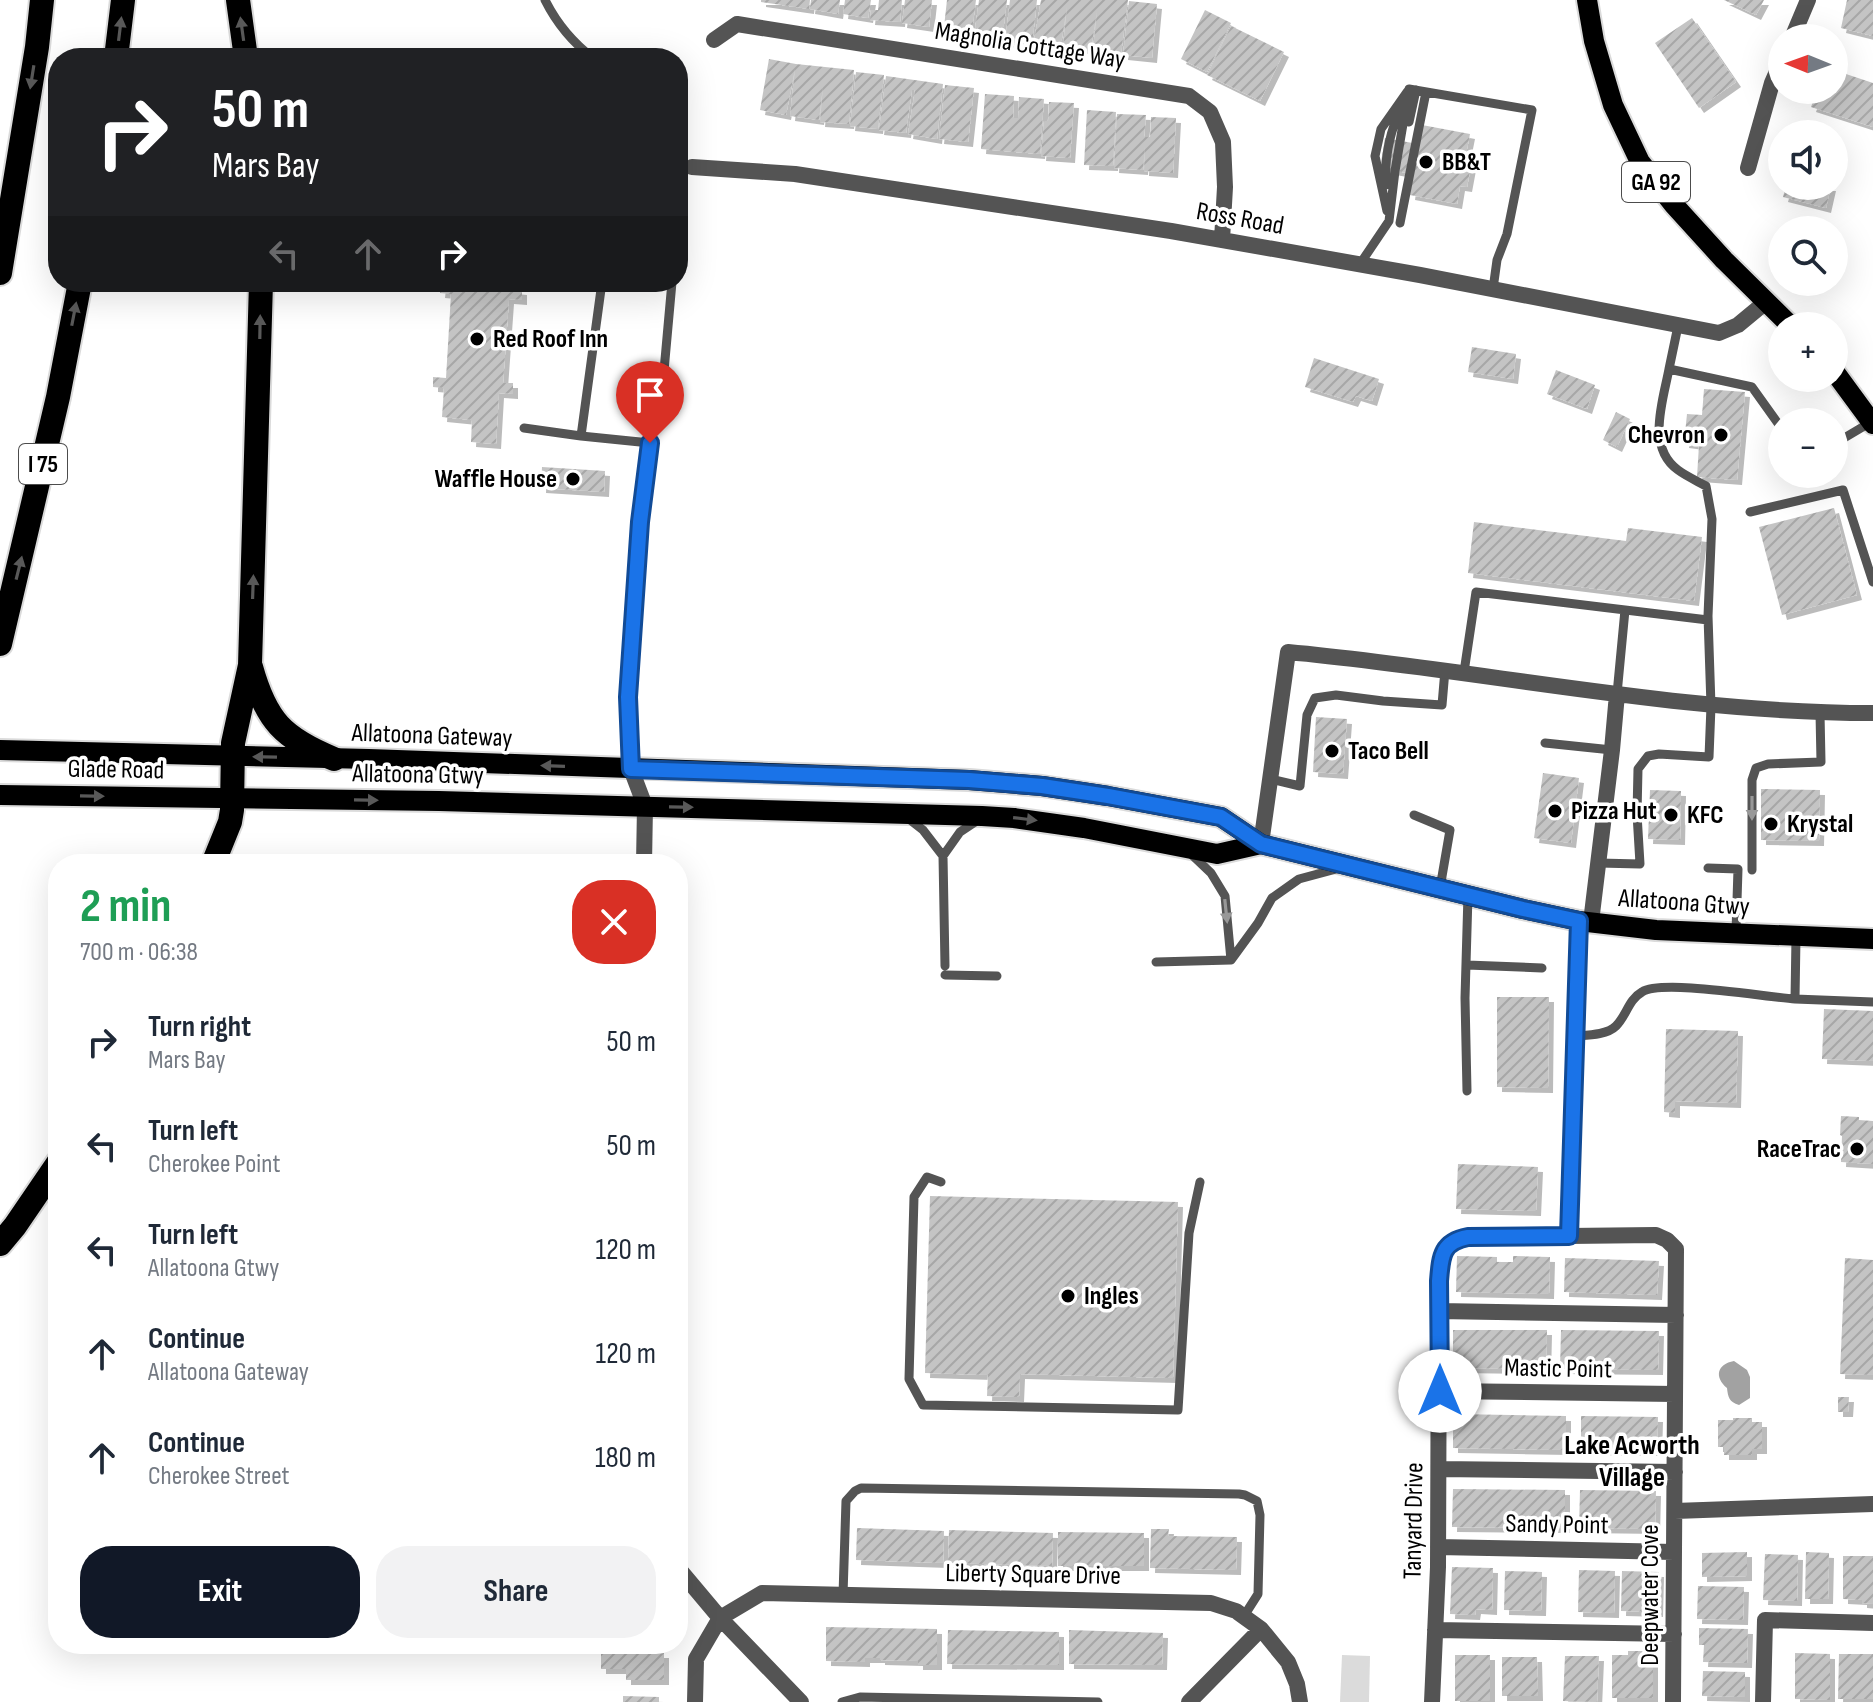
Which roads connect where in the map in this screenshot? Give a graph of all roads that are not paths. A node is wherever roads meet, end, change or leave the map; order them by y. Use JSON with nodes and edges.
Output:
{"nodes":[{"id":1,"x":42,"y":0,"type":"edge"},
{"id":2,"x":123,"y":0,"type":"edge"},
{"id":3,"x":238,"y":0,"type":"edge"},
{"id":4,"x":545,"y":0,"type":"edge"},
{"id":5,"x":1587,"y":0,"type":"edge"},
{"id":6,"x":1808,"y":0,"type":"edge"},
{"id":7,"x":1798,"y":24,"type":"edge"},
{"id":8,"x":714,"y":40,"type":"dead end"},
{"id":9,"x":117,"y":48,"type":"edge"},
{"id":10,"x":245,"y":48,"type":"edge"},
{"id":11,"x":582,"y":48,"type":"edge"},
{"id":12,"x":1417,"y":90,"type":"junction"},
{"id":13,"x":1768,"y":97,"type":"edge"},
{"id":14,"x":692,"y":167,"type":"dead end"},
{"id":15,"x":1748,"y":168,"type":"dead end"},
{"id":16,"x":1394,"y":222,"type":"junction"},
{"id":17,"x":1222,"y":240,"type":"junction"},
{"id":18,"x":1360,"y":264,"type":"junction"},
{"id":19,"x":0,"y":273,"type":"edge"},
{"id":20,"x":1493,"y":289,"type":"junction"},
{"id":21,"x":78,"y":292,"type":"edge"},
{"id":22,"x":261,"y":292,"type":"edge"},
{"id":23,"x":601,"y":292,"type":"edge"},
{"id":24,"x":671,"y":292,"type":"edge"},
{"id":25,"x":1767,"y":301,"type":"junction"},
{"id":26,"x":1778,"y":312,"type":"edge"},
{"id":27,"x":1678,"y":326,"type":"junction"},
{"id":28,"x":1669,"y":369,"type":"junction"},
{"id":29,"x":1848,"y":390,"type":"edge"},
{"id":30,"x":1768,"y":409,"type":"edge"},
{"id":31,"x":1872,"y":423,"type":"edge"},
{"id":32,"x":524,"y":428,"type":"dead end"},
{"id":33,"x":581,"y":436,"type":"junction"},
{"id":34,"x":1848,"y":436,"type":"edge"},
{"id":35,"x":650,"y":443,"type":"junction"},
{"id":36,"x":1750,"y":512,"type":"dead end"},
{"id":37,"x":1873,"y":582,"type":"edge"},
{"id":38,"x":1625,"y":610,"type":"junction"},
{"id":39,"x":1708,"y":620,"type":"junction"},
{"id":40,"x":0,"y":644,"type":"edge"},
{"id":41,"x":250,"y":665,"type":"junction"},
{"id":42,"x":1445,"y":670,"type":"junction"},
{"id":43,"x":1464,"y":672,"type":"junction"},
{"id":44,"x":1617,"y":694,"type":"junction"},
{"id":45,"x":1711,"y":706,"type":"junction"},
{"id":46,"x":1820,"y":713,"type":"junction"},
{"id":47,"x":1873,"y":713,"type":"edge"},
{"id":48,"x":1545,"y":743,"type":"dead end"},
{"id":49,"x":0,"y":750,"type":"edge"},
{"id":50,"x":1612,"y":750,"type":"junction"},
{"id":51,"x":231,"y":756,"type":"junction"},
{"id":52,"x":334,"y":759,"type":"junction"},
{"id":53,"x":631,"y":769,"type":"junction"},
{"id":54,"x":1270,"y":779,"type":"junction"},
{"id":55,"x":0,"y":795,"type":"edge"},
{"id":56,"x":232,"y":797,"type":"junction"},
{"id":57,"x":645,"y":806,"type":"junction"},
{"id":58,"x":899,"y":813,"type":"junction"},
{"id":59,"x":1414,"y":815,"type":"dead end"},
{"id":60,"x":985,"y":816,"type":"junction"},
{"id":61,"x":1261,"y":844,"type":"junction"},
{"id":62,"x":1185,"y":848,"type":"junction"},
{"id":63,"x":217,"y":854,"type":"edge"},
{"id":64,"x":644,"y":854,"type":"edge"},
{"id":65,"x":943,"y":856,"type":"junction"},
{"id":66,"x":1599,"y":863,"type":"junction"},
{"id":67,"x":1348,"y":865,"type":"junction"},
{"id":68,"x":1708,"y":868,"type":"dead end"},
{"id":69,"x":1752,"y":870,"type":"dead end"},
{"id":70,"x":1440,"y":888,"type":"junction"},
{"id":71,"x":1468,"y":895,"type":"junction"},
{"id":72,"x":1585,"y":922,"type":"junction"},
{"id":73,"x":1736,"y":934,"type":"junction"},
{"id":74,"x":1796,"y":936,"type":"junction"},
{"id":75,"x":1873,"y":939,"type":"edge"},
{"id":76,"x":1231,"y":960,"type":"junction"},
{"id":77,"x":1156,"y":962,"type":"dead end"},
{"id":78,"x":1467,"y":965,"type":"junction"},
{"id":79,"x":1542,"y":968,"type":"dead end"},
{"id":80,"x":997,"y":976,"type":"dead end"},
{"id":81,"x":1795,"y":999,"type":"junction"},
{"id":82,"x":1873,"y":1002,"type":"edge"},
{"id":83,"x":1575,"y":1036,"type":"junction"},
{"id":84,"x":1467,"y":1091,"type":"dead end"},
{"id":85,"x":48,"y":1178,"type":"edge"},
{"id":86,"x":941,"y":1182,"type":"dead end"},
{"id":87,"x":1200,"y":1182,"type":"dead end"},
{"id":88,"x":1569,"y":1236,"type":"junction"},
{"id":89,"x":0,"y":1244,"type":"edge"},
{"id":90,"x":1439,"y":1311,"type":"junction"},
{"id":91,"x":1676,"y":1315,"type":"junction"},
{"id":92,"x":1440,"y":1391,"type":"junction"},
{"id":93,"x":1675,"y":1394,"type":"junction"},
{"id":94,"x":1439,"y":1469,"type":"junction"},
{"id":95,"x":1675,"y":1472,"type":"junction"},
{"id":96,"x":1873,"y":1504,"type":"edge"},
{"id":97,"x":1675,"y":1511,"type":"junction"},
{"id":98,"x":1438,"y":1547,"type":"junction"},
{"id":99,"x":1674,"y":1552,"type":"junction"},
{"id":100,"x":688,"y":1580,"type":"edge"},
{"id":101,"x":843,"y":1595,"type":"junction"},
{"id":102,"x":1244,"y":1616,"type":"junction"},
{"id":103,"x":720,"y":1618,"type":"junction"},
{"id":104,"x":1873,"y":1623,"type":"edge"},
{"id":105,"x":1261,"y":1629,"type":"junction"},
{"id":106,"x":1435,"y":1630,"type":"junction"},
{"id":107,"x":1674,"y":1634,"type":"junction"},
{"id":108,"x":695,"y":1702,"type":"edge"},
{"id":109,"x":801,"y":1702,"type":"edge"},
{"id":110,"x":842,"y":1702,"type":"edge"},
{"id":111,"x":1098,"y":1702,"type":"edge"},
{"id":112,"x":1189,"y":1702,"type":"edge"},
{"id":113,"x":1300,"y":1702,"type":"edge"},
{"id":114,"x":1432,"y":1702,"type":"edge"},
{"id":115,"x":1673,"y":1702,"type":"edge"},
{"id":116,"x":1763,"y":1702,"type":"edge"}],
"edges":[{"from":1,"to":19,"type":"highway","one_way":true},
{"from":9,"to":2,"type":"highway","one_way":true},
{"from":10,"to":3,"type":"highway","one_way":true},
{"from":4,"to":11,"type":"lane"},
{"from":5,"to":25,"type":"main road","number":"GA 92"},
{"from":6,"to":7,"type":"street"},
{"from":8,"to":17,"type":"street","name":"Magnolia Cottage Way"},
{"from":12,"to":16,"type":"lane"},
{"from":12,"to":16,"type":"lane"},
{"from":12,"to":16,"type":"lane"},
{"from":12,"to":20,"type":"lane"},
{"from":13,"to":15,"type":"street"},
{"from":14,"to":17,"type":"street","name":"Ross Road"},
{"from":16,"to":18,"type":"lane"},
{"from":17,"to":18,"type":"street","name":"Ross Road"},
{"from":18,"to":20,"type":"street","name":"Ross Road"},
{"from":20,"to":27,"type":"street","name":"Ross Road"},
{"from":40,"to":21,"type":"highway","number":"I 75","one_way":true},
{"from":41,"to":22,"type":"highway","one_way":true},
{"from":23,"to":33,"type":"lane"},
{"from":24,"to":35,"type":"lane"},
{"from":25,"to":26,"type":"main road","number":"GA 92"},
{"from":25,"to":27,"type":"street","name":"Ross Road"},
{"from":27,"to":28,"type":"lane"},
{"from":28,"to":30,"type":"lane"},
{"from":28,"to":39,"type":"lane"},
{"from":29,"to":31,"type":"main road"},
{"from":31,"to":34,"type":"lane"},
{"from":32,"to":33,"type":"lane"},
{"from":33,"to":35,"type":"lane"},
{"from":35,"to":53,"type":"lane"},
{"from":36,"to":37,"type":"lane"},
{"from":38,"to":39,"type":"lane"},
{"from":38,"to":43,"type":"lane"},
{"from":38,"to":44,"type":"lane"},
{"from":39,"to":45,"type":"lane"},
{"from":41,"to":51,"type":"highway"},
{"from":41,"to":52,"type":"highway"},
{"from":42,"to":43,"type":"street"},
{"from":42,"to":54,"type":"lane"},
{"from":42,"to":54,"type":"street"},
{"from":43,"to":44,"type":"street"},
{"from":44,"to":45,"type":"street"},
{"from":44,"to":50,"type":"street"},
{"from":45,"to":46,"type":"street"},
{"from":45,"to":66,"type":"lane"},
{"from":46,"to":47,"type":"street"},
{"from":46,"to":69,"type":"lane","one_way":true},
{"from":48,"to":50,"type":"lane"},
{"from":49,"to":51,"type":"main road","name":"Glade Road"},
{"from":50,"to":66,"type":"street"},
{"from":52,"to":51,"type":"main road","name":"Allatoona Gateway","one_way":true},
{"from":51,"to":56,"type":"highway"},
{"from":53,"to":52,"type":"main road","name":"Allatoona Gateway","one_way":true},
{"from":53,"to":57,"type":"street"},
{"from":53,"to":61,"type":"main road","name":"Allatoona Gateway"},
{"from":54,"to":61,"type":"street"},
{"from":55,"to":56,"type":"main road","name":"Glade Road","one_way":true},
{"from":56,"to":57,"type":"main road","name":"Allatoona Gtwy","one_way":true},
{"from":56,"to":63,"type":"highway"},
{"from":57,"to":58,"type":"main road","one_way":true},
{"from":57,"to":64,"type":"street"},
{"from":58,"to":60,"type":"main road"},
{"from":58,"to":65,"type":"lane"},
{"from":59,"to":70,"type":"lane"},
{"from":60,"to":62,"type":"main road","one_way":true},
{"from":60,"to":65,"type":"lane"},
{"from":61,"to":62,"type":"main road"},
{"from":61,"to":67,"type":"main road","name":"Allatoona Gtwy"},
{"from":62,"to":76,"type":"lane","one_way":true},
{"from":65,"to":80,"type":"lane"},
{"from":66,"to":72,"type":"street"},
{"from":67,"to":70,"type":"main road","name":"Allatoona Gtwy"},
{"from":67,"to":76,"type":"lane"},
{"from":68,"to":73,"type":"lane"},
{"from":70,"to":71,"type":"main road","name":"Allatoona Gtwy"},
{"from":71,"to":72,"type":"main road","name":"Allatoona Gtwy"},
{"from":71,"to":78,"type":"lane"},
{"from":72,"to":73,"type":"main road","name":"Allatoona Gtwy"},
{"from":72,"to":83,"type":"street"},
{"from":73,"to":74,"type":"main road","name":"Allatoona Gtwy"},
{"from":74,"to":75,"type":"main road","name":"Allatoona Gtwy"},
{"from":74,"to":81,"type":"lane"},
{"from":76,"to":77,"type":"lane"},
{"from":78,"to":79,"type":"lane"},
{"from":78,"to":84,"type":"lane"},
{"from":81,"to":82,"type":"lane"},
{"from":81,"to":83,"type":"lane"},
{"from":83,"to":88,"type":"street"},
{"from":85,"to":89,"type":"highway"},
{"from":86,"to":87,"type":"lane"},
{"from":88,"to":90,"type":"street","name":"Tanyard Drive"},
{"from":88,"to":91,"type":"street","name":"Deepwater Cove"},
{"from":90,"to":91,"type":"street"},
{"from":90,"to":92,"type":"street","name":"Tanyard Drive"},
{"from":91,"to":93,"type":"street","name":"Deepwater Cove"},
{"from":92,"to":93,"type":"street","name":"Mastic Point"},
{"from":92,"to":94,"type":"street","name":"Tanyard Drive"},
{"from":93,"to":95,"type":"street","name":"Deepwater Cove"},
{"from":94,"to":95,"type":"street"},
{"from":94,"to":98,"type":"street","name":"Tanyard Drive"},
{"from":95,"to":97,"type":"street","name":"Deepwater Cove"},
{"from":96,"to":97,"type":"street"},
{"from":97,"to":99,"type":"street","name":"Deepwater Cove"},
{"from":98,"to":99,"type":"street","name":"Sandy Point"},
{"from":98,"to":106,"type":"street","name":"Tanyard Drive"},
{"from":99,"to":107,"type":"street","name":"Deepwater Cove"},
{"from":100,"to":103,"type":"street"},
{"from":101,"to":102,"type":"street","name":"Liberty Square Drive"},
{"from":101,"to":102,"type":"lane"},
{"from":101,"to":103,"type":"street","name":"Liberty Square Drive"},
{"from":102,"to":105,"type":"street","name":"Liberty Square Drive"},
{"from":103,"to":108,"type":"street","name":"Liberty Square Drive"},
{"from":103,"to":109,"type":"street"},
{"from":104,"to":116,"type":"street"},
{"from":105,"to":112,"type":"street"},
{"from":105,"to":113,"type":"street","name":"Liberty Square Drive"},
{"from":106,"to":107,"type":"street"},
{"from":106,"to":114,"type":"street","name":"Tanyard Drive"},
{"from":107,"to":115,"type":"street","name":"Deepwater Cove"},
{"from":110,"to":111,"type":"lane"}]}
